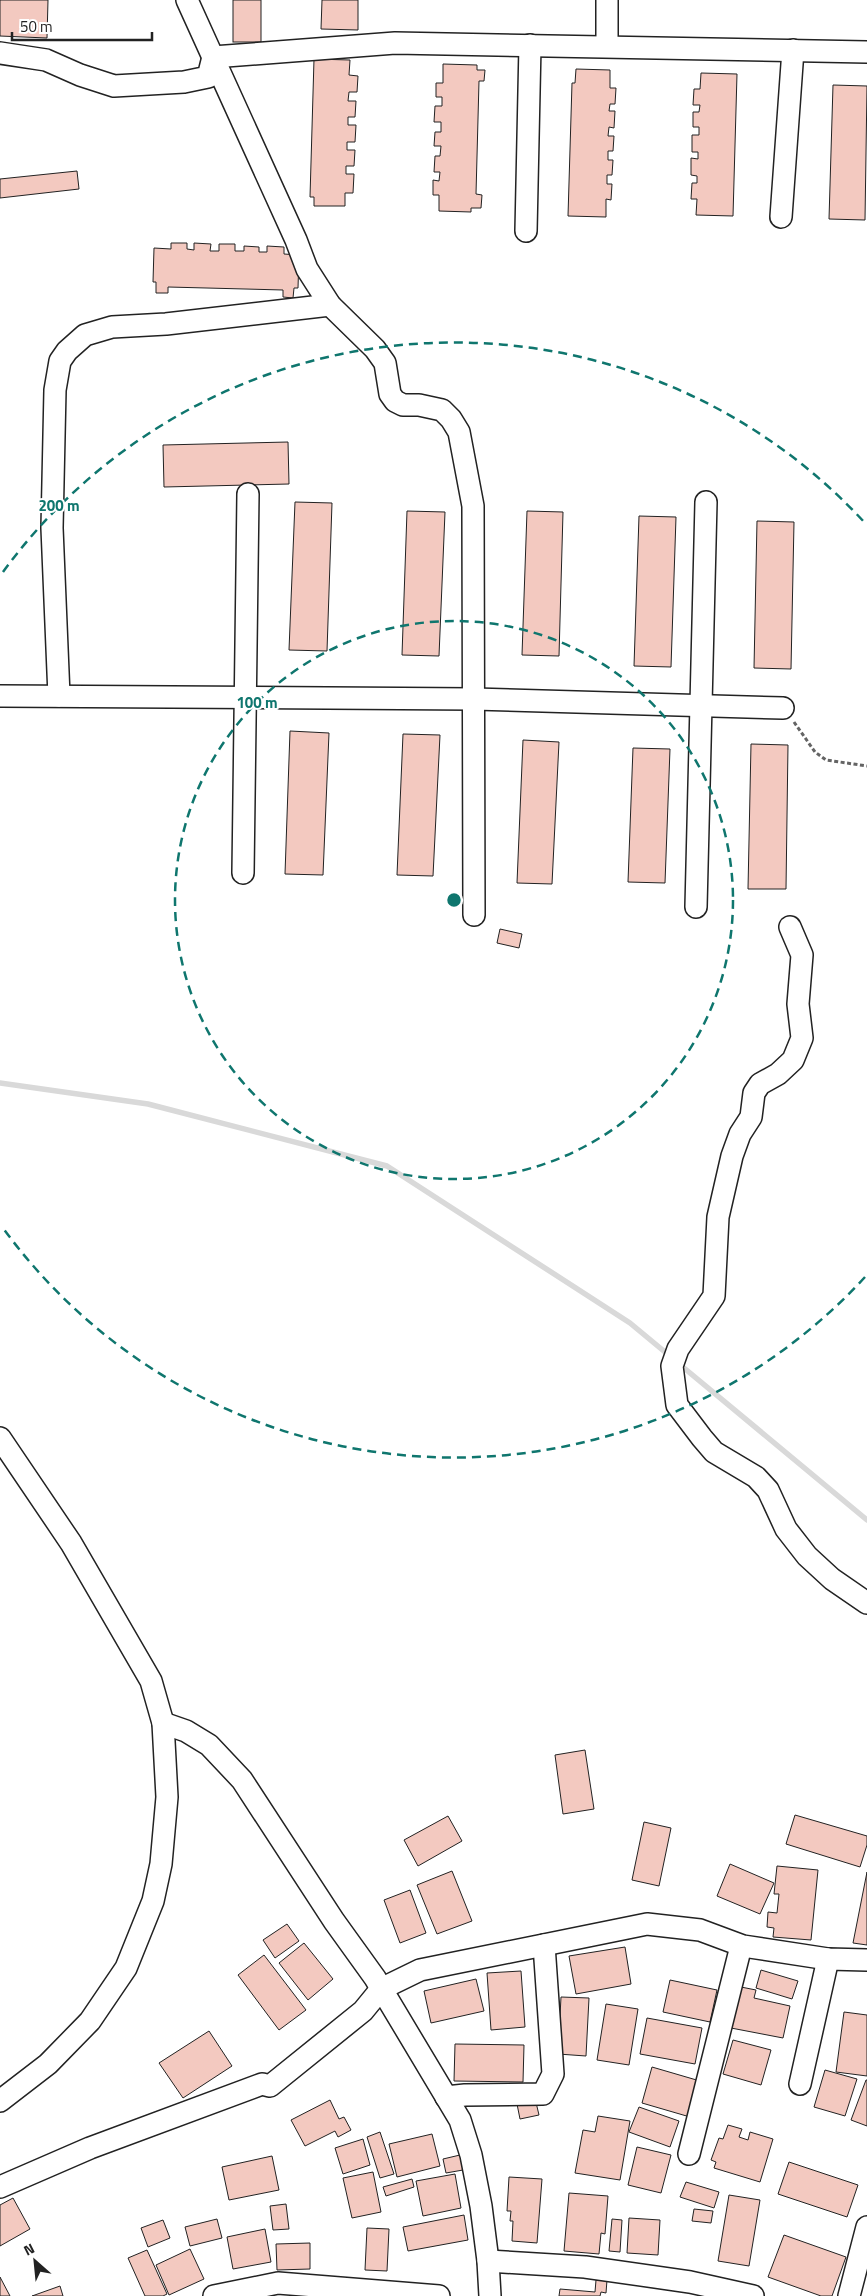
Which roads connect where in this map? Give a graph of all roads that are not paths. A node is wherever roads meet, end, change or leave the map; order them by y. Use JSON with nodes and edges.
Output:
{"nodes":[{"id":1,"x":187,"y":0,"type":"edge"},
{"id":2,"x":607,"y":0,"type":"edge"},
{"id":3,"x":530,"y":45,"type":"junction"},
{"id":4,"x":607,"y":46,"type":"junction"},
{"id":5,"x":793,"y":50,"type":"junction"},
{"id":6,"x":867,"y":52,"type":"edge"},
{"id":7,"x":0,"y":53,"type":"edge"},
{"id":8,"x":213,"y":57,"type":"junction"},
{"id":9,"x":781,"y":217,"type":"dead end"},
{"id":10,"x":526,"y":231,"type":"dead end"},
{"id":11,"x":330,"y":305,"type":"junction"},
{"id":12,"x":248,"y":494,"type":"dead end"},
{"id":13,"x":706,"y":502,"type":"dead end"},
{"id":14,"x":0,"y":696,"type":"edge"},
{"id":15,"x":59,"y":696,"type":"junction"},
{"id":16,"x":245,"y":699,"type":"junction"},
{"id":17,"x":474,"y":699,"type":"junction"},
{"id":18,"x":702,"y":705,"type":"junction"},
{"id":19,"x":783,"y":708,"type":"road end"},
{"id":20,"x":243,"y":873,"type":"dead end"},
{"id":21,"x":696,"y":907,"type":"dead end"},
{"id":22,"x":474,"y":915,"type":"dead end"},
{"id":23,"x":790,"y":927,"type":"dead end"},
{"id":24,"x":0,"y":1438,"type":"edge"},
{"id":25,"x":867,"y":1603,"type":"edge"},
{"id":26,"x":163,"y":1734,"type":"junction"},
{"id":27,"x":544,"y":1945,"type":"junction"},
{"id":28,"x":741,"y":1946,"type":"junction"},
{"id":29,"x":828,"y":1959,"type":"junction"},
{"id":30,"x":867,"y":1960,"type":"edge"},
{"id":31,"x":381,"y":1989,"type":"junction"},
{"id":32,"x":800,"y":2084,"type":"dead end"},
{"id":33,"x":446,"y":2098,"type":"junction"},
{"id":34,"x":0,"y":2101,"type":"edge"},
{"id":35,"x":689,"y":2154,"type":"dead end"},
{"id":36,"x":0,"y":2187,"type":"edge"},
{"id":37,"x":867,"y":2227,"type":"edge"},
{"id":38,"x":488,"y":2260,"type":"junction"},
{"id":39,"x":691,"y":2289,"type":"edge"},
{"id":40,"x":214,"y":2296,"type":"edge"},
{"id":41,"x":439,"y":2296,"type":"edge"},
{"id":42,"x":490,"y":2296,"type":"edge"},
{"id":43,"x":752,"y":2296,"type":"edge"},
{"id":44,"x":849,"y":2296,"type":"edge"}],
"edges":[{"from":1,"to":8,"type":"street"},
{"from":2,"to":4,"type":"street"},
{"from":3,"to":4,"type":"street"},
{"from":3,"to":8,"type":"street"},
{"from":3,"to":10,"type":"street"},
{"from":4,"to":5,"type":"street"},
{"from":5,"to":6,"type":"street"},
{"from":5,"to":9,"type":"street"},
{"from":7,"to":8,"type":"street"},
{"from":8,"to":11,"type":"street"},
{"from":11,"to":15,"type":"street"},
{"from":11,"to":17,"type":"street"},
{"from":12,"to":16,"type":"street"},
{"from":13,"to":18,"type":"street"},
{"from":14,"to":15,"type":"street"},
{"from":15,"to":16,"type":"street"},
{"from":16,"to":17,"type":"street"},
{"from":16,"to":20,"type":"street"},
{"from":17,"to":18,"type":"street"},
{"from":17,"to":22,"type":"street"},
{"from":18,"to":19,"type":"street"},
{"from":18,"to":21,"type":"street"},
{"from":23,"to":25,"type":"street"},
{"from":24,"to":26,"type":"street"},
{"from":26,"to":31,"type":"street"},
{"from":26,"to":34,"type":"street"},
{"from":27,"to":28,"type":"street"},
{"from":27,"to":31,"type":"street"},
{"from":27,"to":33,"type":"street"},
{"from":28,"to":29,"type":"street"},
{"from":28,"to":35,"type":"street"},
{"from":29,"to":30,"type":"street"},
{"from":29,"to":32,"type":"street"},
{"from":31,"to":33,"type":"street"},
{"from":31,"to":36,"type":"street"},
{"from":33,"to":38,"type":"street"},
{"from":37,"to":44,"type":"street"},
{"from":38,"to":39,"type":"street"},
{"from":38,"to":42,"type":"street"},
{"from":39,"to":43,"type":"street"},
{"from":40,"to":41,"type":"street"}]}
